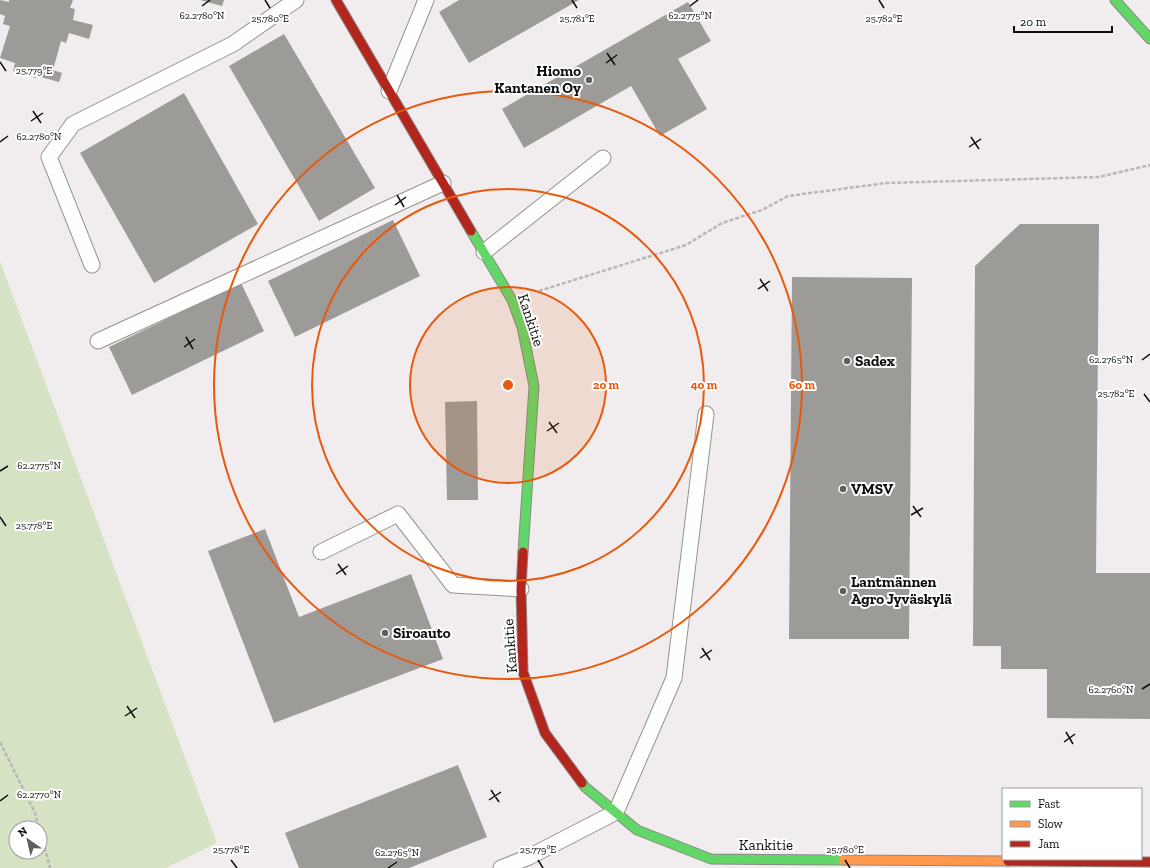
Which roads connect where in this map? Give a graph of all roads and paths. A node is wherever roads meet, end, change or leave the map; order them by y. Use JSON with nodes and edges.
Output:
{"nodes":[{"id":1,"x":296,"y":0,"type":"edge"},
{"id":2,"x":336,"y":0,"type":"edge"},
{"id":3,"x":426,"y":0,"type":"edge"},
{"id":4,"x":1114,"y":0,"type":"edge"},
{"id":5,"x":1150,"y":39,"type":"edge"},
{"id":6,"x":389,"y":91,"type":"junction"},
{"id":7,"x":603,"y":158,"type":"dead end"},
{"id":8,"x":1150,"y":165,"type":"edge"},
{"id":9,"x":443,"y":183,"type":"junction"},
{"id":10,"x":484,"y":252,"type":"junction"},
{"id":11,"x":92,"y":266,"type":"dead end"},
{"id":12,"x":512,"y":300,"type":"junction"},
{"id":13,"x":98,"y":341,"type":"dead end"},
{"id":14,"x":706,"y":414,"type":"dead end"},
{"id":15,"x":321,"y":552,"type":"dead end"},
{"id":16,"x":521,"y":589,"type":"junction"},
{"id":17,"x":0,"y":742,"type":"edge"},
{"id":18,"x":616,"y":812,"type":"junction"},
{"id":19,"x":37,"y":820,"type":"edge"},
{"id":20,"x":1150,"y":862,"type":"edge"},
{"id":21,"x":1130,"y":865,"type":"edge"},
{"id":22,"x":502,"y":868,"type":"edge"}],
"edges":[{"from":1,"to":11,"type":"lane"},
{"from":2,"to":6,"type":"street","name":"Kankitie"},
{"from":3,"to":6,"type":"lane"},
{"from":4,"to":5,"type":"street"},
{"from":6,"to":9,"type":"street","name":"Kankitie"},
{"from":7,"to":10,"type":"lane"},
{"from":8,"to":12,"type":"path"},
{"from":9,"to":10,"type":"street","name":"Kankitie"},
{"from":9,"to":13,"type":"lane"},
{"from":10,"to":12,"type":"street","name":"Kankitie"},
{"from":12,"to":16,"type":"street","name":"Kankitie"},
{"from":14,"to":18,"type":"lane"},
{"from":15,"to":16,"type":"lane"},
{"from":16,"to":18,"type":"street","name":"Kankitie"},
{"from":17,"to":19,"type":"path"},
{"from":18,"to":21,"type":"street","name":"Kankitie"},
{"from":18,"to":22,"type":"lane"},
{"from":20,"to":21,"type":"street","name":"Kankitie"}]}
